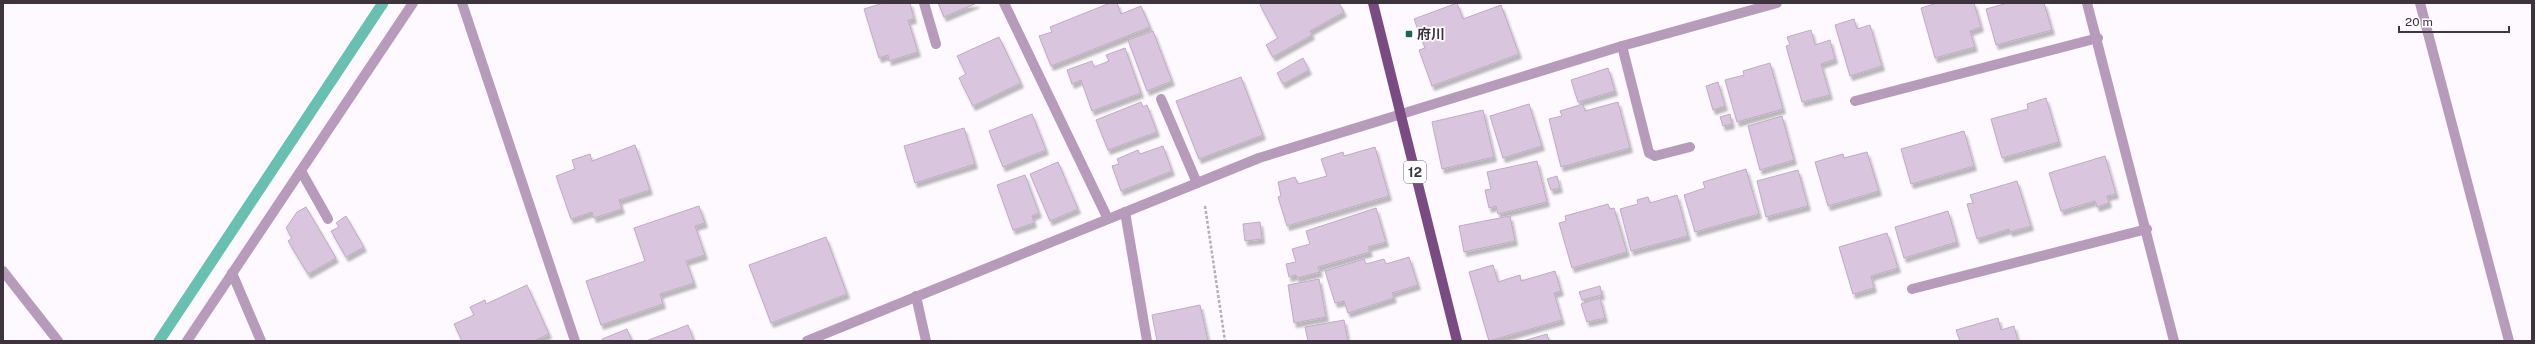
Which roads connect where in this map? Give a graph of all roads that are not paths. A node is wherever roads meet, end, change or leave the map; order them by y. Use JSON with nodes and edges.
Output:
{"nodes":[{"id":1,"x":413,"y":3,"type":"edge"},
{"id":2,"x":462,"y":3,"type":"edge"},
{"id":3,"x":924,"y":3,"type":"edge"},
{"id":4,"x":1004,"y":3,"type":"edge"},
{"id":5,"x":1373,"y":3,"type":"edge"},
{"id":6,"x":1778,"y":3,"type":"edge"},
{"id":7,"x":2087,"y":3,"type":"edge"},
{"id":8,"x":2420,"y":3,"type":"edge"},
{"id":9,"x":2098,"y":38,"type":"junction"},
{"id":10,"x":936,"y":44,"type":"dead end"},
{"id":11,"x":1622,"y":46,"type":"junction"},
{"id":12,"x":1161,"y":99,"type":"dead end"},
{"id":13,"x":1855,"y":102,"type":"dead end"},
{"id":14,"x":1401,"y":112,"type":"junction"},
{"id":15,"x":1690,"y":147,"type":"dead end"},
{"id":16,"x":301,"y":171,"type":"junction"},
{"id":17,"x":1197,"y":183,"type":"junction"},
{"id":18,"x":1125,"y":212,"type":"junction"},
{"id":19,"x":328,"y":219,"type":"dead end"},
{"id":20,"x":1108,"y":219,"type":"junction"},
{"id":21,"x":2147,"y":229,"type":"junction"},
{"id":22,"x":3,"y":271,"type":"edge"},
{"id":23,"x":232,"y":273,"type":"junction"},
{"id":24,"x":1912,"y":289,"type":"dead end"},
{"id":25,"x":916,"y":296,"type":"junction"},
{"id":26,"x":58,"y":341,"type":"edge"},
{"id":27,"x":187,"y":341,"type":"edge"},
{"id":28,"x":261,"y":341,"type":"edge"},
{"id":29,"x":575,"y":341,"type":"edge"},
{"id":30,"x":807,"y":341,"type":"edge"},
{"id":31,"x":926,"y":341,"type":"edge"},
{"id":32,"x":1147,"y":341,"type":"edge"},
{"id":33,"x":1457,"y":341,"type":"edge"},
{"id":34,"x":2174,"y":341,"type":"edge"},
{"id":35,"x":2509,"y":341,"type":"edge"}],
"edges":[{"from":1,"to":16,"type":"street"},
{"from":2,"to":29,"type":"street"},
{"from":3,"to":10,"type":"street"},
{"from":4,"to":20,"type":"street"},
{"from":5,"to":14,"type":"main road","number":"12"},
{"from":6,"to":11,"type":"street"},
{"from":7,"to":9,"type":"street"},
{"from":8,"to":35,"type":"street"},
{"from":9,"to":13,"type":"street"},
{"from":9,"to":21,"type":"street"},
{"from":11,"to":14,"type":"street"},
{"from":11,"to":15,"type":"street"},
{"from":12,"to":17,"type":"street"},
{"from":14,"to":17,"type":"street"},
{"from":14,"to":33,"type":"main road","number":"12"},
{"from":16,"to":19,"type":"street"},
{"from":16,"to":23,"type":"street"},
{"from":17,"to":18,"type":"street"},
{"from":18,"to":20,"type":"street"},
{"from":18,"to":32,"type":"street"},
{"from":20,"to":25,"type":"street"},
{"from":21,"to":24,"type":"street"},
{"from":21,"to":34,"type":"street"},
{"from":22,"to":26,"type":"street"},
{"from":23,"to":27,"type":"street"},
{"from":23,"to":28,"type":"street"},
{"from":25,"to":30,"type":"street"},
{"from":25,"to":31,"type":"street"}]}
